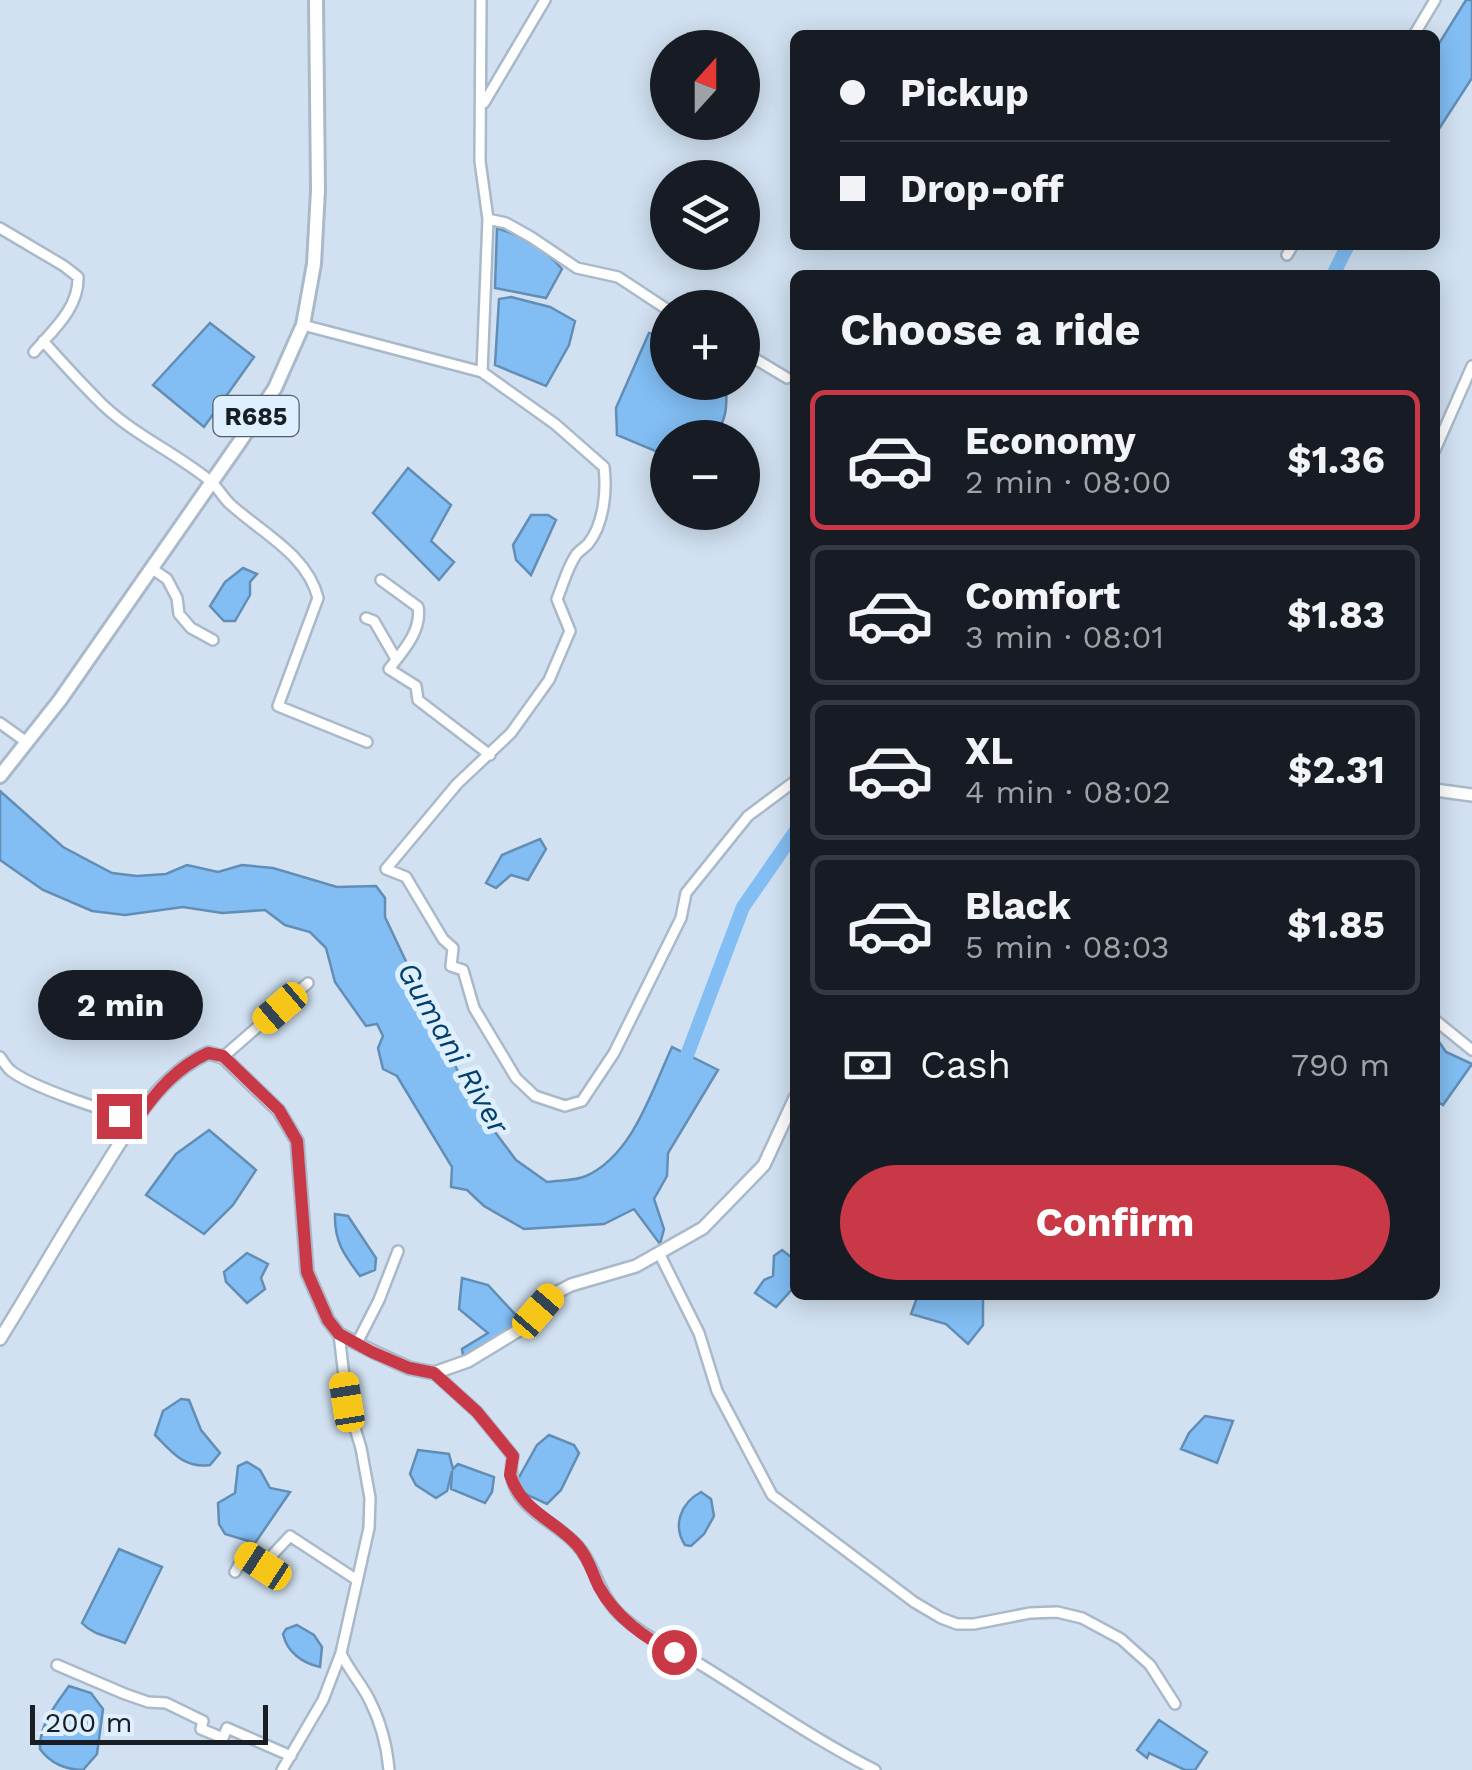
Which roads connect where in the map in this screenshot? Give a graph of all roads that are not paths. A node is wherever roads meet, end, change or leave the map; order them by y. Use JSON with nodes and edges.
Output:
{"nodes":[{"id":1,"x":316,"y":0,"type":"edge"},
{"id":2,"x":481,"y":0,"type":"edge"},
{"id":3,"x":545,"y":0,"type":"edge"},
{"id":4,"x":1435,"y":0,"type":"edge"},
{"id":5,"x":1417,"y":30,"type":"edge"},
{"id":6,"x":482,"y":105,"type":"junction"},
{"id":7,"x":488,"y":219,"type":"junction"},
{"id":8,"x":0,"y":228,"type":"edge"},
{"id":9,"x":1290,"y":250,"type":"edge"},
{"id":10,"x":1288,"y":255,"type":"dead end"},
{"id":11,"x":650,"y":298,"type":"edge"},
{"id":12,"x":303,"y":325,"type":"junction"},
{"id":13,"x":43,"y":341,"type":"junction"},
{"id":14,"x":34,"y":352,"type":"dead end"},
{"id":15,"x":760,"y":362,"type":"edge"},
{"id":16,"x":1472,"y":366,"type":"edge"},
{"id":17,"x":482,"y":372,"type":"junction"},
{"id":18,"x":787,"y":378,"type":"dead end"},
{"id":19,"x":1440,"y":439,"type":"edge"},
{"id":20,"x":212,"y":482,"type":"junction"},
{"id":21,"x":151,"y":568,"type":"junction"},
{"id":22,"x":381,"y":580,"type":"dead end"},
{"id":23,"x":366,"y":618,"type":"dead end"},
{"id":24,"x":213,"y":640,"type":"dead end"},
{"id":25,"x":396,"y":660,"type":"junction"},
{"id":26,"x":0,"y":723,"type":"edge"},
{"id":27,"x":25,"y":742,"type":"junction"},
{"id":28,"x":367,"y":742,"type":"dead end"},
{"id":29,"x":490,"y":754,"type":"junction"},
{"id":30,"x":4,"y":771,"type":"edge"},
{"id":31,"x":790,"y":785,"type":"edge"},
{"id":32,"x":1440,"y":791,"type":"edge"},
{"id":33,"x":1472,"y":795,"type":"edge"},
{"id":34,"x":308,"y":983,"type":"dead end"},
{"id":35,"x":1440,"y":1024,"type":"edge"},
{"id":36,"x":1472,"y":1050,"type":"edge"},
{"id":37,"x":223,"y":1056,"type":"junction"},
{"id":38,"x":0,"y":1057,"type":"edge"},
{"id":39,"x":790,"y":1109,"type":"edge"},
{"id":40,"x":138,"y":1118,"type":"junction"},
{"id":41,"x":398,"y":1251,"type":"dead end"},
{"id":42,"x":660,"y":1255,"type":"junction"},
{"id":43,"x":339,"y":1334,"type":"junction"},
{"id":44,"x":0,"y":1339,"type":"edge"},
{"id":45,"x":357,"y":1343,"type":"junction"},
{"id":46,"x":434,"y":1373,"type":"junction"},
{"id":47,"x":235,"y":1572,"type":"dead end"},
{"id":48,"x":357,"y":1580,"type":"junction"},
{"id":49,"x":341,"y":1653,"type":"junction"},
{"id":50,"x":57,"y":1665,"type":"dead end"},
{"id":51,"x":1175,"y":1704,"type":"dead end"},
{"id":52,"x":291,"y":1756,"type":"junction"},
{"id":53,"x":282,"y":1770,"type":"edge"},
{"id":54,"x":389,"y":1770,"type":"edge"},
{"id":55,"x":874,"y":1770,"type":"edge"}],
"edges":[{"from":1,"to":12,"type":"main road","number":"R685"},
{"from":2,"to":6,"type":"street"},
{"from":3,"to":6,"type":"street"},
{"from":4,"to":5,"type":"street"},
{"from":6,"to":7,"type":"street"},
{"from":7,"to":11,"type":"street"},
{"from":7,"to":17,"type":"street"},
{"from":8,"to":13,"type":"street"},
{"from":9,"to":10,"type":"street"},
{"from":12,"to":17,"type":"street"},
{"from":12,"to":20,"type":"main road","number":"R685"},
{"from":13,"to":14,"type":"street"},
{"from":13,"to":20,"type":"street"},
{"from":15,"to":18,"type":"street"},
{"from":16,"to":19,"type":"street"},
{"from":17,"to":29,"type":"street"},
{"from":20,"to":21,"type":"main road","number":"R685"},
{"from":20,"to":28,"type":"street"},
{"from":21,"to":24,"type":"street"},
{"from":21,"to":27,"type":"main road","number":"R685"},
{"from":22,"to":25,"type":"street"},
{"from":23,"to":25,"type":"street"},
{"from":25,"to":29,"type":"street"},
{"from":26,"to":27,"type":"street"},
{"from":27,"to":30,"type":"main road","number":"R685"},
{"from":29,"to":31,"type":"street"},
{"from":32,"to":33,"type":"street"},
{"from":34,"to":37,"type":"street"},
{"from":35,"to":36,"type":"street"},
{"from":37,"to":40,"type":"street"},
{"from":37,"to":43,"type":"street"},
{"from":38,"to":40,"type":"street"},
{"from":39,"to":42,"type":"street"},
{"from":40,"to":44,"type":"street"},
{"from":41,"to":45,"type":"street"},
{"from":42,"to":46,"type":"street"},
{"from":42,"to":51,"type":"street"},
{"from":43,"to":45,"type":"street"},
{"from":43,"to":48,"type":"street"},
{"from":45,"to":46,"type":"street"},
{"from":46,"to":55,"type":"street"},
{"from":47,"to":48,"type":"street"},
{"from":48,"to":49,"type":"street"},
{"from":49,"to":52,"type":"street"},
{"from":49,"to":54,"type":"street"},
{"from":50,"to":52,"type":"street"},
{"from":52,"to":53,"type":"street"}]}
